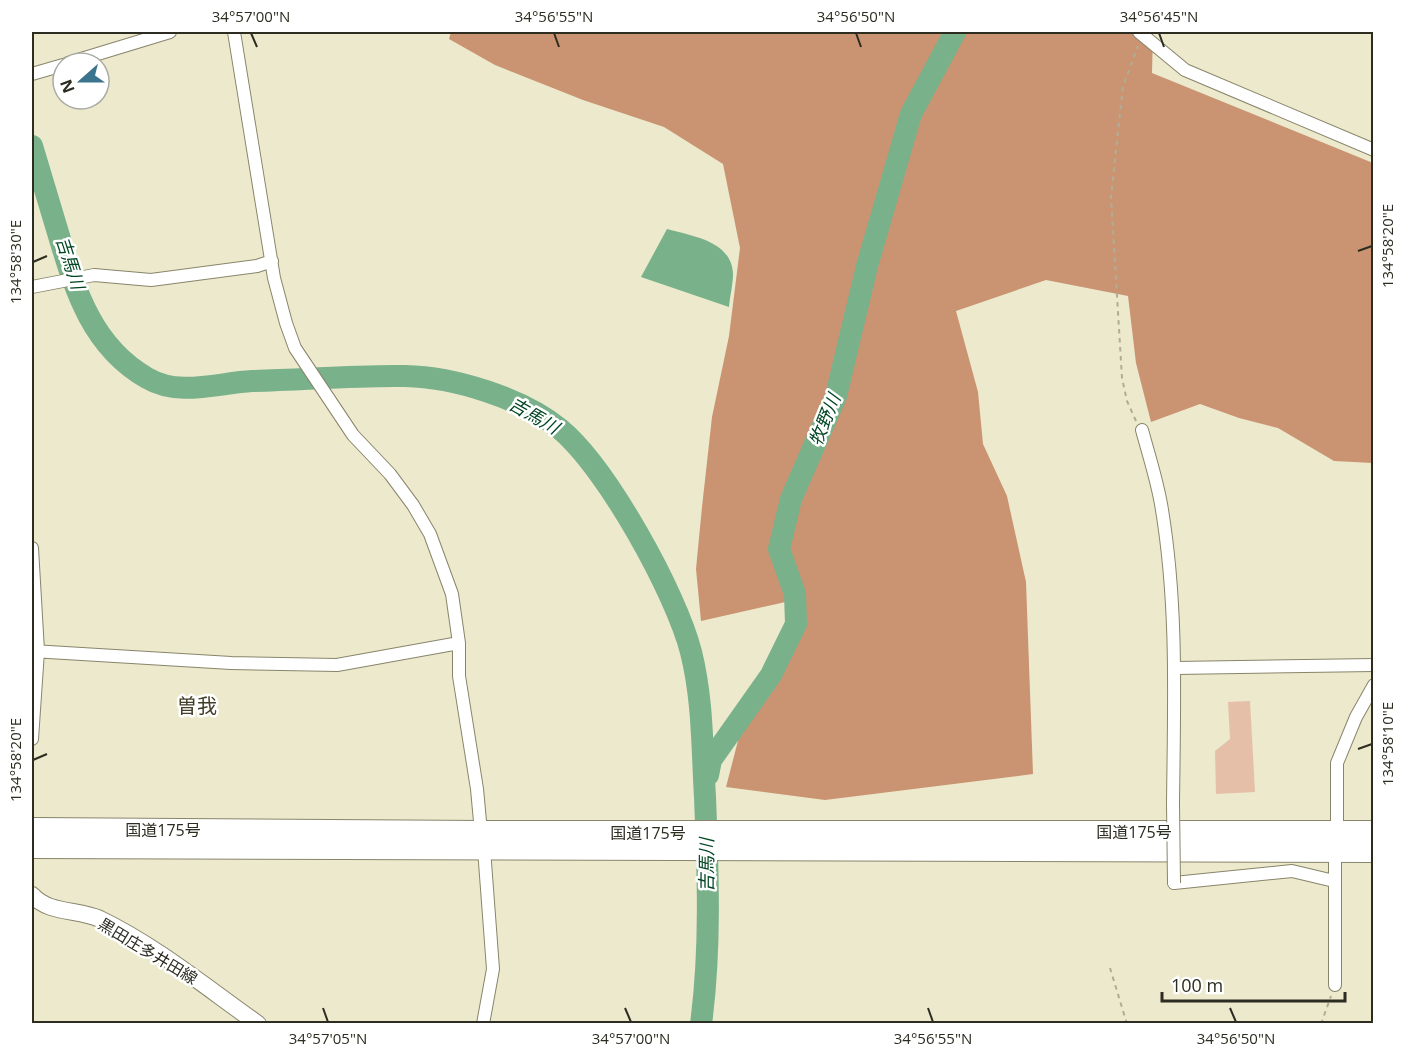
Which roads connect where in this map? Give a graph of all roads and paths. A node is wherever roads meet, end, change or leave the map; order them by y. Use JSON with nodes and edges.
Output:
{"nodes":[{"id":1,"x":170,"y":32,"type":"edge"},
{"id":2,"x":234,"y":32,"type":"edge"},
{"id":3,"x":1141,"y":33,"type":"edge"},
{"id":4,"x":107,"y":51,"type":"edge"},
{"id":5,"x":51,"y":69,"type":"edge"},
{"id":6,"x":32,"y":74,"type":"edge"},
{"id":7,"x":1374,"y":150,"type":"edge"},
{"id":8,"x":272,"y":261,"type":"junction"},
{"id":9,"x":32,"y":287,"type":"edge"},
{"id":10,"x":1142,"y":430,"type":"joint"},
{"id":11,"x":32,"y":548,"type":"edge"},
{"id":12,"x":459,"y":643,"type":"junction"},
{"id":13,"x":35,"y":651,"type":"edge"},
{"id":14,"x":1374,"y":665,"type":"edge"},
{"id":15,"x":1176,"y":668,"type":"junction"},
{"id":16,"x":1374,"y":686,"type":"edge"},
{"id":17,"x":32,"y":739,"type":"edge"},
{"id":18,"x":32,"y":829,"type":"edge"},
{"id":19,"x":1374,"y":832,"type":"edge"},
{"id":20,"x":482,"y":841,"type":"junction"},
{"id":21,"x":1336,"y":841,"type":"junction"},
{"id":22,"x":32,"y":847,"type":"edge"},
{"id":23,"x":1374,"y":851,"type":"edge"},
{"id":24,"x":1334,"y":881,"type":"junction"},
{"id":25,"x":32,"y":896,"type":"edge"},
{"id":26,"x":1110,"y":968,"type":"dead end"},
{"id":27,"x":1335,"y":985,"type":"joint"},
{"id":28,"x":258,"y":1023,"type":"edge"},
{"id":29,"x":483,"y":1023,"type":"edge"},
{"id":30,"x":1127,"y":1023,"type":"edge"},
{"id":31,"x":1321,"y":1023,"type":"edge"}],
"edges":[{"from":1,"to":4,"type":"street"},
{"from":2,"to":8,"type":"street"},
{"from":3,"to":7,"type":"street"},
{"from":3,"to":10,"type":"path"},
{"from":5,"to":6,"type":"street"},
{"from":8,"to":9,"type":"street"},
{"from":8,"to":12,"type":"street"},
{"from":10,"to":15,"type":"street"},
{"from":11,"to":13,"type":"street"},
{"from":12,"to":13,"type":"street"},
{"from":12,"to":20,"type":"street"},
{"from":13,"to":17,"type":"street"},
{"from":14,"to":15,"type":"street"},
{"from":15,"to":24,"type":"street","bridge":true},
{"from":16,"to":21,"type":"street"},
{"from":18,"to":20,"type":"highway","name":"国道175号"},
{"from":19,"to":21,"type":"highway","name":"国道175号"},
{"from":20,"to":21,"type":"highway","name":"国道175号"},
{"from":20,"to":22,"type":"highway","name":"国道175号"},
{"from":20,"to":29,"type":"street"},
{"from":21,"to":23,"type":"highway","name":"国道175号"},
{"from":21,"to":24,"type":"street"},
{"from":24,"to":27,"type":"street"},
{"from":25,"to":28,"type":"main road","name":"黒田庄多井田線"},
{"from":26,"to":30,"type":"path"},
{"from":27,"to":31,"type":"path"}]}
